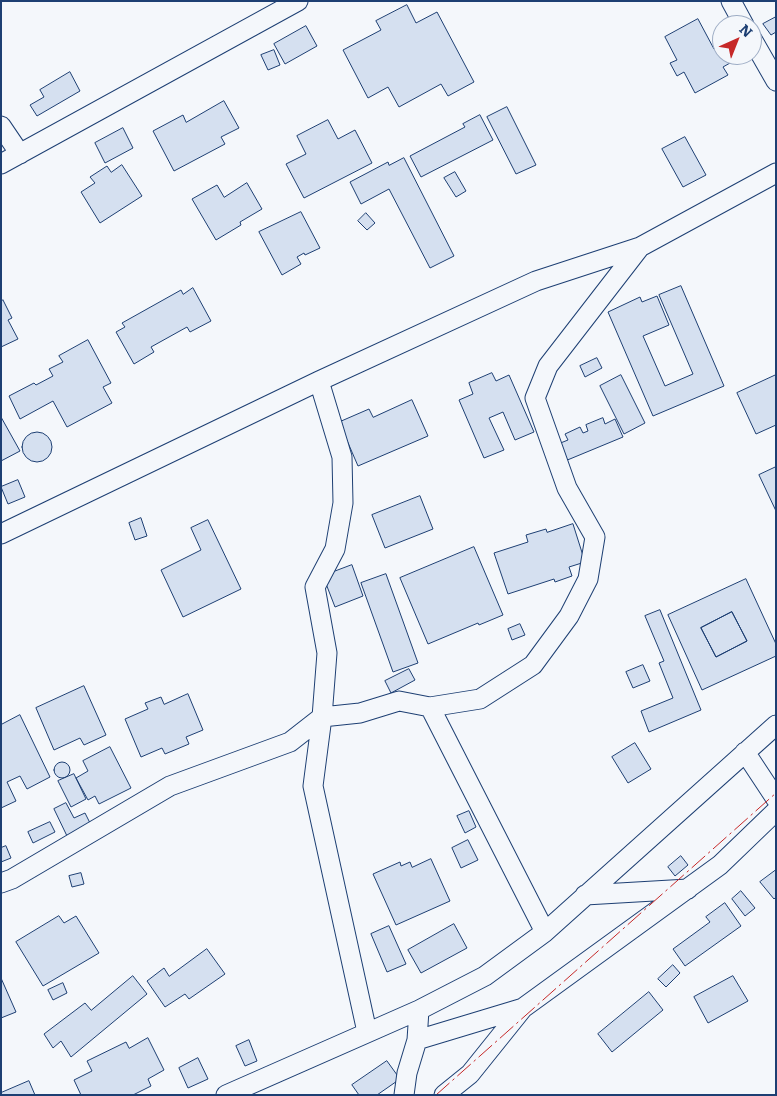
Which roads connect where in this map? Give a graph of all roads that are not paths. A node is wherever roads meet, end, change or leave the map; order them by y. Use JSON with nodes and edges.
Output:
{"nodes":[{"id":1,"x":298,"y":1,"type":"edge"},
{"id":2,"x":731,"y":1,"type":"edge"},
{"id":3,"x":276,"y":6,"type":"edge"},
{"id":4,"x":739,"y":15,"type":"edge"},
{"id":5,"x":762,"y":56,"type":"edge"},
{"id":6,"x":776,"y":81,"type":"edge"},
{"id":7,"x":1,"y":126,"type":"edge"},
{"id":8,"x":20,"y":154,"type":"junction"},
{"id":9,"x":1,"y":164,"type":"edge"},
{"id":10,"x":776,"y":173,"type":"edge"},
{"id":11,"x":640,"y":248,"type":"junction"},
{"id":12,"x":319,"y":380,"type":"junction"},
{"id":13,"x":1,"y":534,"type":"edge"},
{"id":14,"x":430,"y":707,"type":"junction"},
{"id":15,"x":322,"y":717,"type":"junction"},
{"id":16,"x":776,"y":725,"type":"edge"},
{"id":17,"x":745,"y":752,"type":"junction"},
{"id":18,"x":776,"y":799,"type":"edge"},
{"id":19,"x":776,"y":811,"type":"edge"},
{"id":20,"x":1,"y":883,"type":"edge"},
{"id":21,"x":688,"y":889,"type":"junction"},
{"id":22,"x":585,"y":896,"type":"junction"},
{"id":23,"x":545,"y":932,"type":"junction"},
{"id":24,"x":523,"y":1008,"type":"junction"},
{"id":25,"x":419,"y":1010,"type":"junction"},
{"id":26,"x":367,"y":1032,"type":"junction"},
{"id":27,"x":417,"y":1040,"type":"junction"},
{"id":28,"x":226,"y":1095,"type":"edge"},
{"id":29,"x":404,"y":1095,"type":"edge"},
{"id":30,"x":444,"y":1095,"type":"edge"}],
"edges":[{"from":1,"to":3,"type":"street"},
{"from":2,"to":4,"type":"street"},
{"from":3,"to":8,"type":"street"},
{"from":5,"to":6,"type":"street"},
{"from":7,"to":8,"type":"street"},
{"from":8,"to":9,"type":"street"},
{"from":10,"to":11,"type":"street"},
{"from":11,"to":12,"type":"street"},
{"from":11,"to":14,"type":"street"},
{"from":12,"to":13,"type":"street"},
{"from":12,"to":15,"type":"street"},
{"from":14,"to":15,"type":"street"},
{"from":14,"to":23,"type":"street"},
{"from":15,"to":20,"type":"street"},
{"from":15,"to":26,"type":"street"},
{"from":16,"to":17,"type":"street"},
{"from":17,"to":18,"type":"street"},
{"from":17,"to":22,"type":"street"},
{"from":19,"to":21,"type":"street"},
{"from":21,"to":22,"type":"street"},
{"from":21,"to":24,"type":"street"},
{"from":22,"to":23,"type":"street"},
{"from":23,"to":25,"type":"street"},
{"from":24,"to":27,"type":"street"},
{"from":24,"to":30,"type":"street"},
{"from":25,"to":26,"type":"street"},
{"from":25,"to":27,"type":"street"},
{"from":26,"to":28,"type":"street"},
{"from":27,"to":29,"type":"street"}]}
